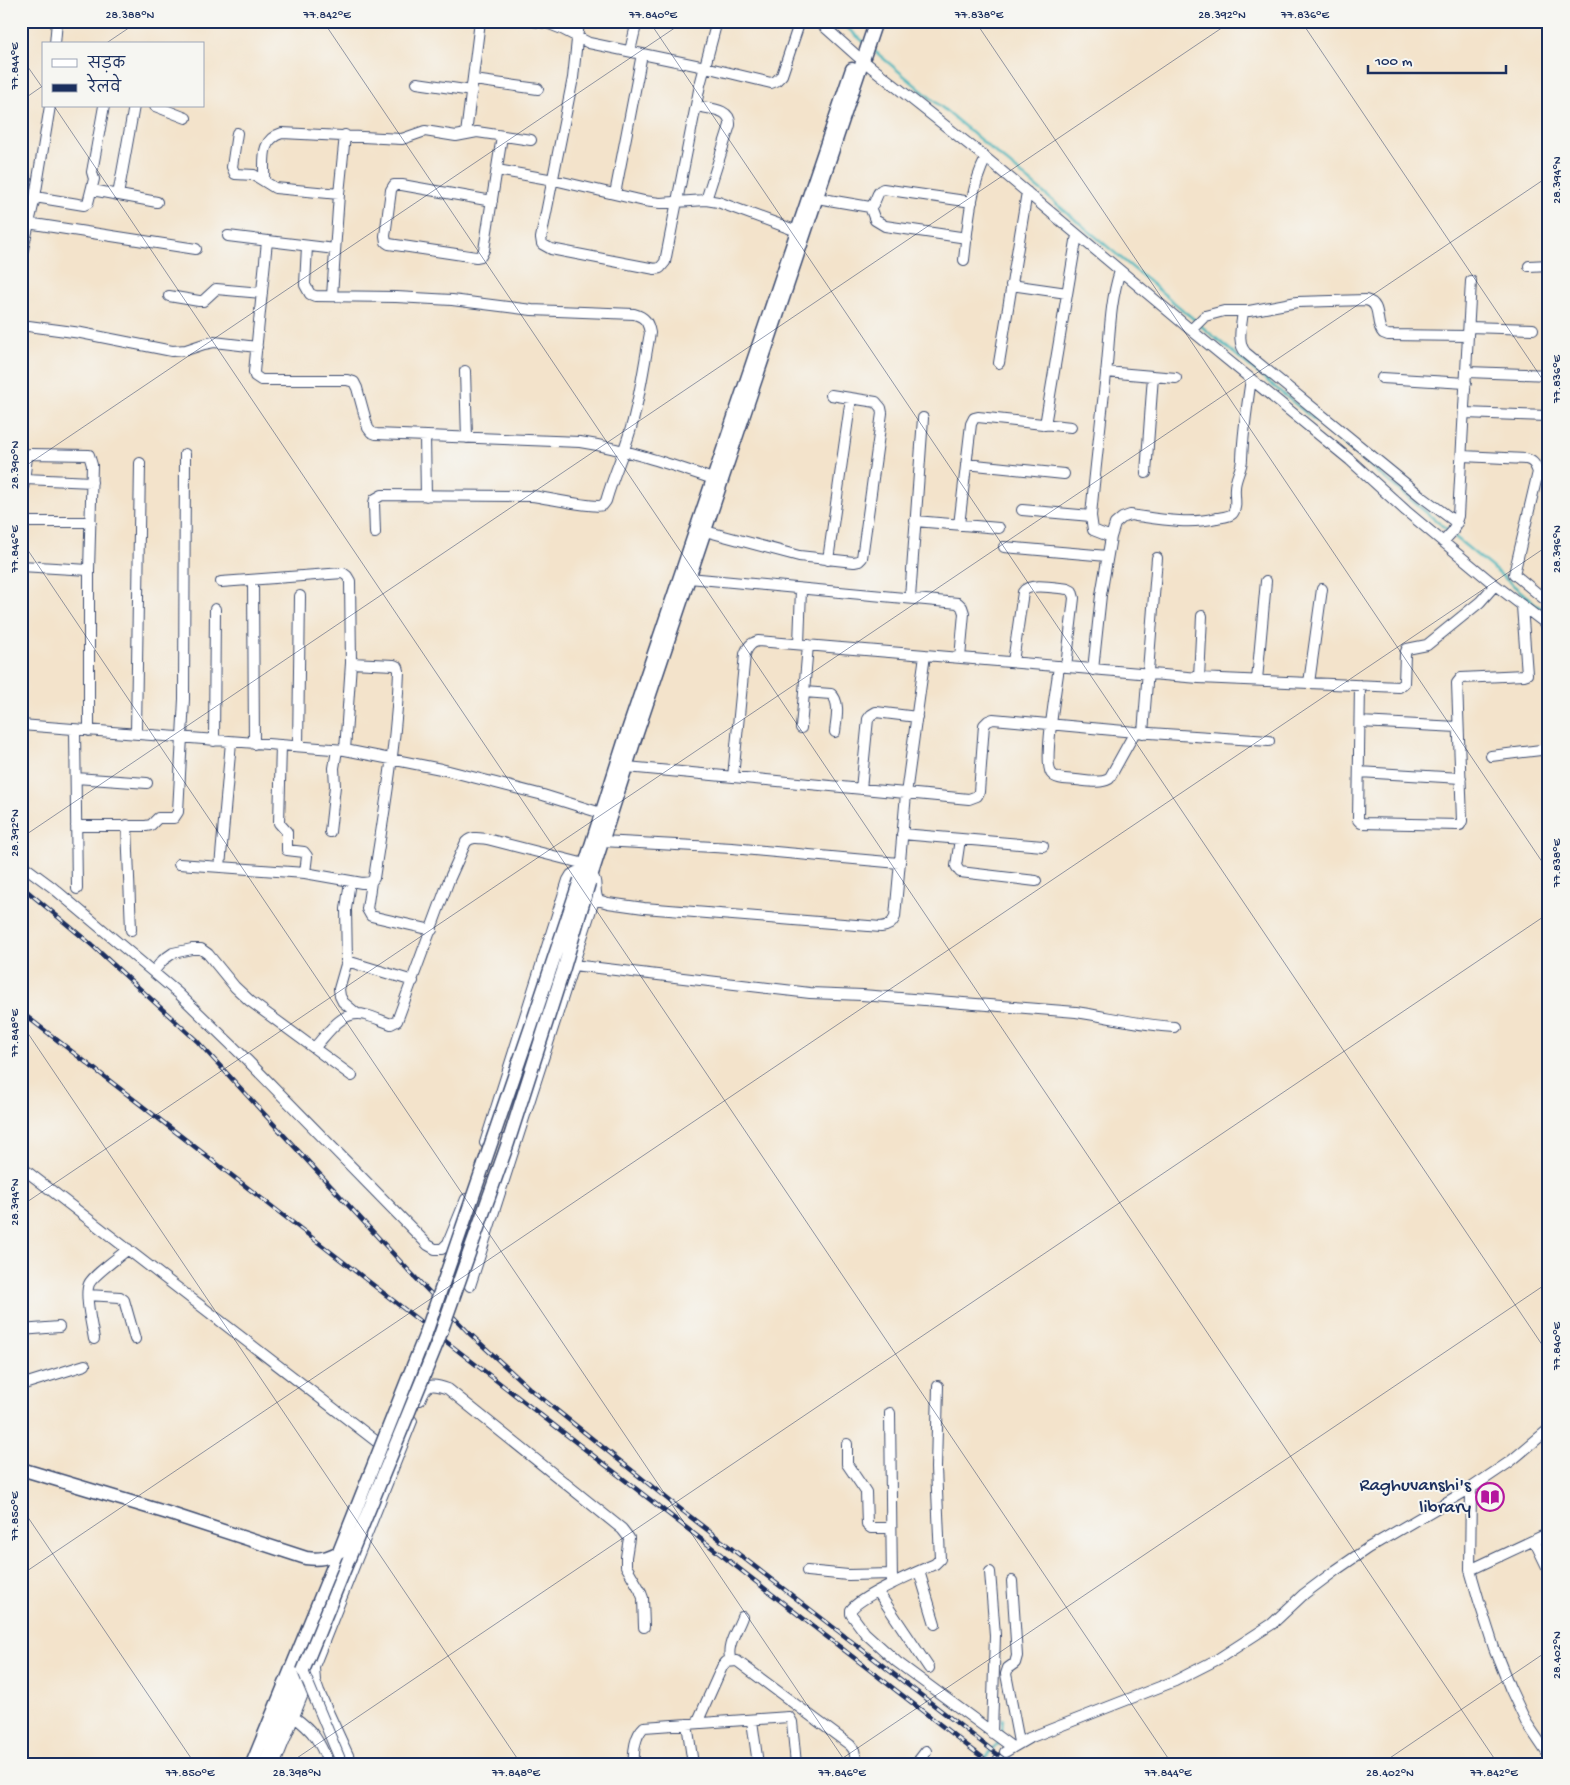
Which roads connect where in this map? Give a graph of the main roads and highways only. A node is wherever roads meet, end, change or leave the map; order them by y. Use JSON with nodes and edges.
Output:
{"nodes":[{"id":1,"x":868,"y":21,"type":"edge"},
{"id":2,"x":876,"y":21,"type":"edge"},
{"id":3,"x":863,"y":49,"type":"junction"},
{"id":4,"x":585,"y":875,"type":"junction"},
{"id":5,"x":21,"y":1469,"type":"edge"},
{"id":6,"x":339,"y":1552,"type":"junction"},
{"id":7,"x":252,"y":1764,"type":"edge"},
{"id":8,"x":265,"y":1764,"type":"edge"}],
"edges":[{"from":1,"to":3,"type":"main road"},
{"from":2,"to":3,"type":"main road"},
{"from":3,"to":4,"type":"main road"},
{"from":3,"to":4,"type":"main road"},
{"from":4,"to":6,"type":"main road","bridge":true},
{"from":4,"to":8,"type":"main road","bridge":true},
{"from":5,"to":6,"type":"main road"},
{"from":6,"to":7,"type":"main road"}]}
